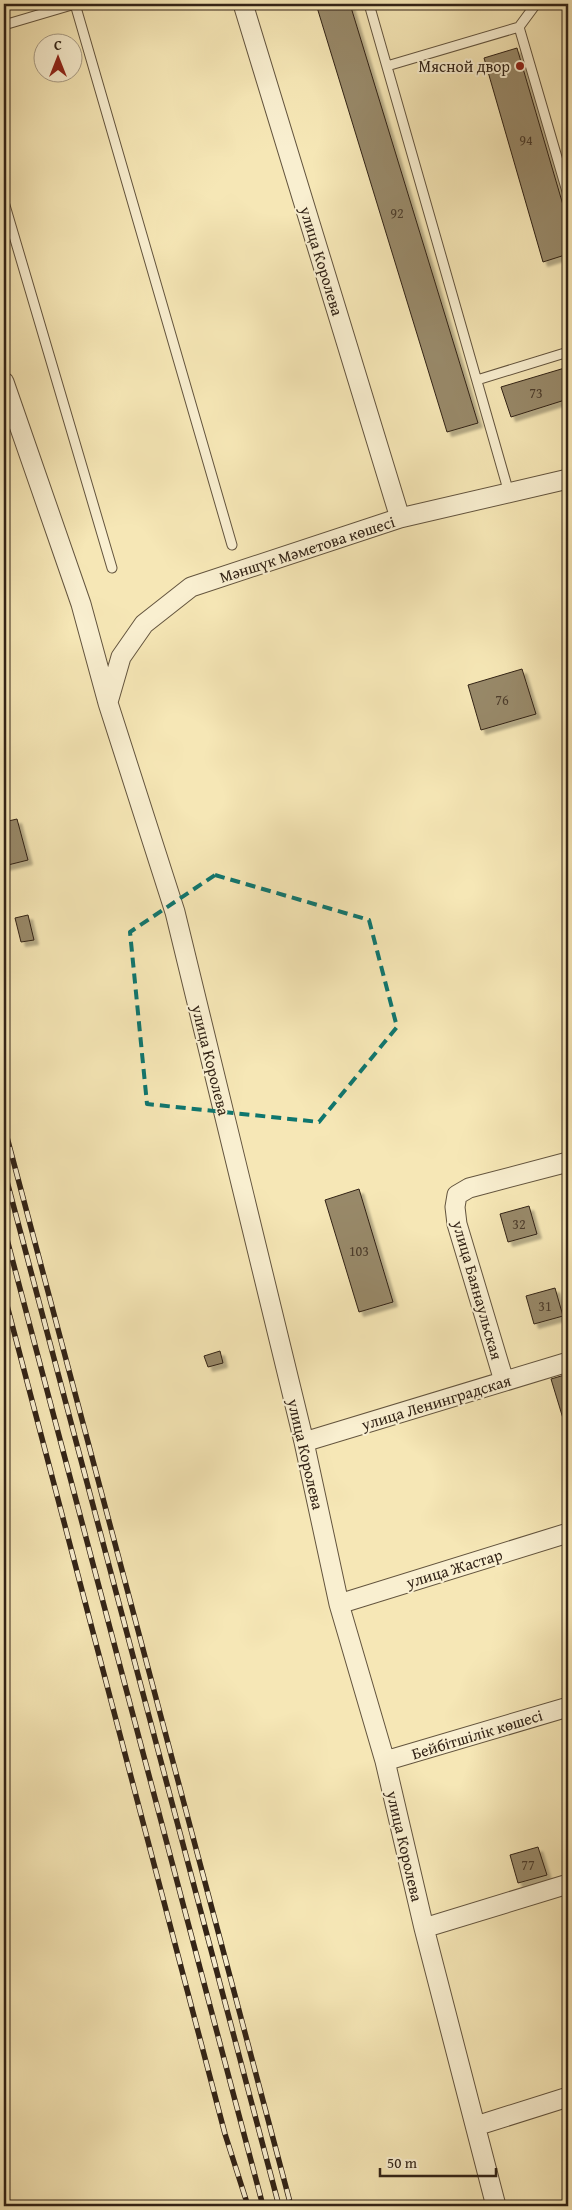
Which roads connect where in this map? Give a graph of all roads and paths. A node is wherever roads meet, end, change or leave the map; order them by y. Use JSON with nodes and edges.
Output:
{"nodes":[{"id":1,"x":75,"y":4,"type":"edge"},
{"id":2,"x":243,"y":4,"type":"edge"},
{"id":3,"x":369,"y":4,"type":"edge"},
{"id":4,"x":536,"y":4,"type":"edge"},
{"id":5,"x":4,"y":25,"type":"edge"},
{"id":6,"x":519,"y":27,"type":"junction"},
{"id":7,"x":387,"y":66,"type":"junction"},
{"id":8,"x":568,"y":195,"type":"edge"},
{"id":9,"x":4,"y":202,"type":"edge"},
{"id":10,"x":568,"y":352,"type":"edge"},
{"id":11,"x":477,"y":380,"type":"junction"},
{"id":12,"x":4,"y":382,"type":"edge"},
{"id":13,"x":568,"y":479,"type":"edge"},
{"id":14,"x":509,"y":492,"type":"junction"},
{"id":15,"x":400,"y":518,"type":"junction"},
{"id":16,"x":232,"y":545,"type":"dead end"},
{"id":17,"x":112,"y":568,"type":"dead end"},
{"id":18,"x":108,"y":703,"type":"junction"},
{"id":19,"x":568,"y":1162,"type":"edge"},
{"id":20,"x":568,"y":1362,"type":"edge"},
{"id":21,"x":504,"y":1382,"type":"junction"},
{"id":22,"x":304,"y":1442,"type":"junction"},
{"id":23,"x":568,"y":1533,"type":"edge"},
{"id":24,"x":339,"y":1604,"type":"junction"},
{"id":25,"x":568,"y":1707,"type":"edge"},
{"id":26,"x":385,"y":1761,"type":"junction"},
{"id":27,"x":568,"y":1884,"type":"edge"},
{"id":28,"x":424,"y":1928,"type":"junction"},
{"id":29,"x":568,"y":2097,"type":"edge"},
{"id":30,"x":476,"y":2126,"type":"junction"},
{"id":31,"x":496,"y":2206,"type":"edge"}],
"edges":[{"from":1,"to":5,"type":"lane"},
{"from":1,"to":16,"type":"lane"},
{"from":2,"to":15,"type":"street","name":"улица Королева"},
{"from":3,"to":7,"type":"lane"},
{"from":4,"to":6,"type":"lane"},
{"from":6,"to":7,"type":"lane"},
{"from":6,"to":8,"type":"lane"},
{"from":7,"to":11,"type":"lane"},
{"from":9,"to":17,"type":"lane"},
{"from":10,"to":11,"type":"lane"},
{"from":11,"to":14,"type":"lane"},
{"from":12,"to":18,"type":"street","name":"улица Королева"},
{"from":13,"to":14,"type":"street","name":"Мәншүк Мәметова көшесі"},
{"from":14,"to":15,"type":"street","name":"Мәншүк Мәметова көшесі"},
{"from":15,"to":18,"type":"street","name":"Мәншүк Мәметова көшесі"},
{"from":18,"to":22,"type":"street","name":"улица Королева"},
{"from":19,"to":21,"type":"street","name":"улица Баянаульская"},
{"from":20,"to":21,"type":"street","name":"улица Ленинградская"},
{"from":21,"to":22,"type":"street","name":"улица Ленинградская"},
{"from":22,"to":24,"type":"street","name":"улица Королева"},
{"from":23,"to":24,"type":"street","name":"улица Жастар"},
{"from":24,"to":26,"type":"street","name":"улица Королева"},
{"from":25,"to":26,"type":"street","name":"Бейбітшілік көшесі"},
{"from":26,"to":28,"type":"street","name":"улица Королева"},
{"from":27,"to":28,"type":"street"},
{"from":28,"to":30,"type":"street","name":"улица Королева"},
{"from":29,"to":30,"type":"street"},
{"from":30,"to":31,"type":"street","name":"улица Королева"}]}
